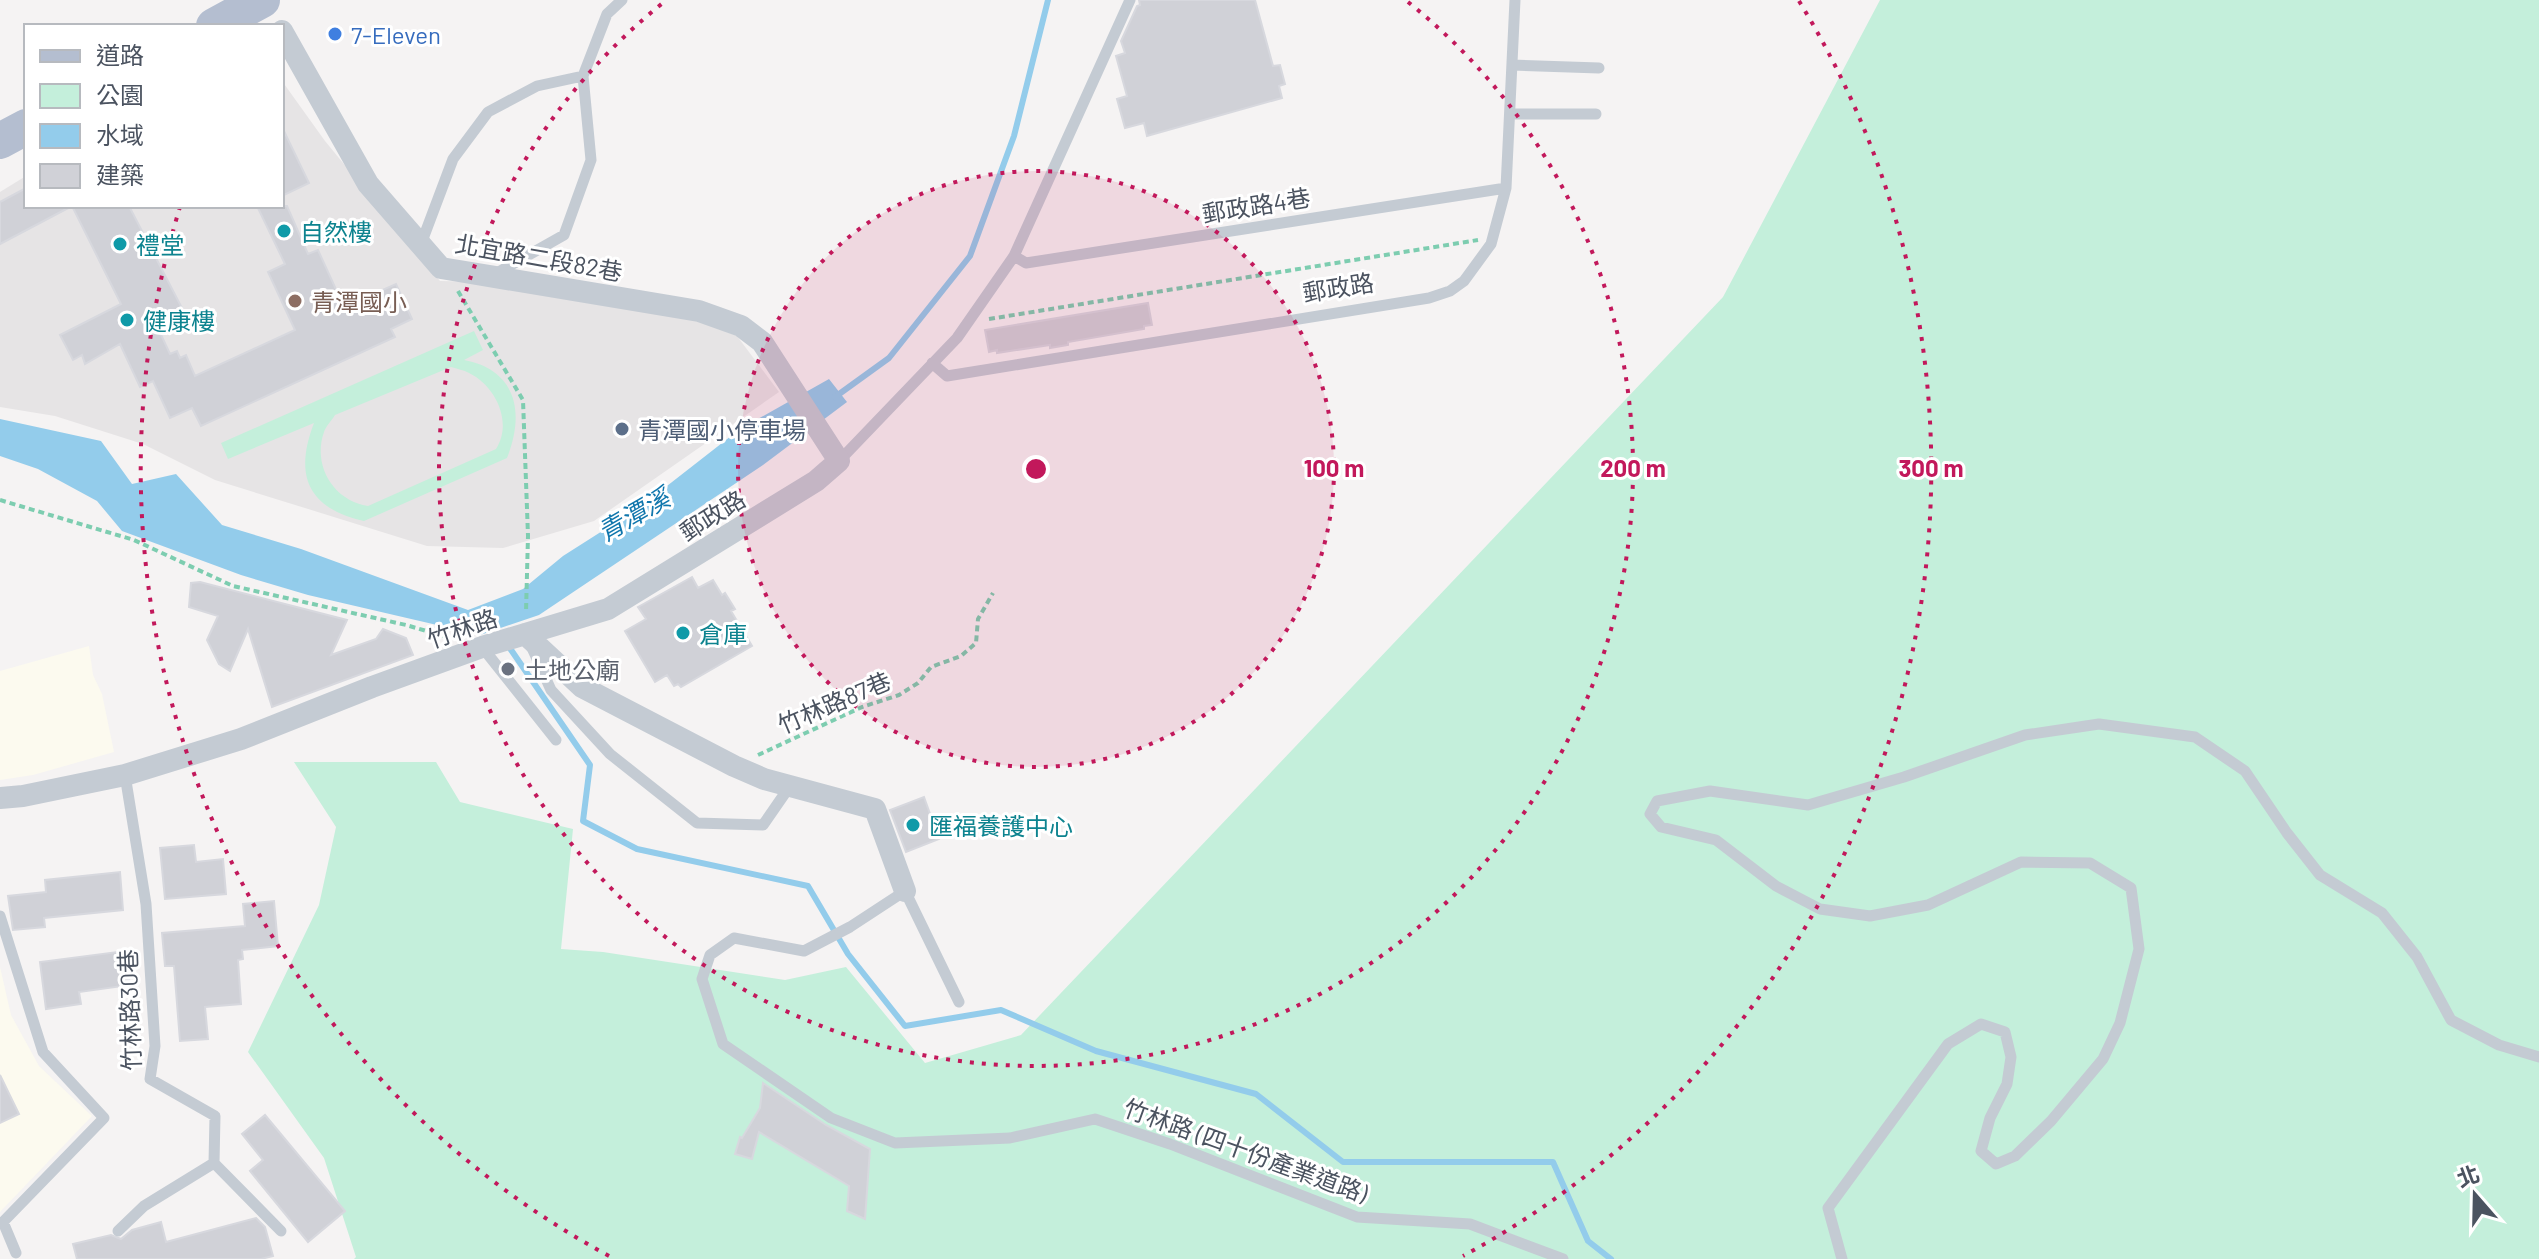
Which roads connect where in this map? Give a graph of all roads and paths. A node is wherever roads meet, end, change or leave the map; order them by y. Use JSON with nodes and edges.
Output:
{"nodes":[{"id":1,"x":263,"y":0,"type":"edge"},
{"id":2,"x":622,"y":0,"type":"edge"},
{"id":3,"x":1130,"y":0,"type":"edge"},
{"id":4,"x":1515,"y":0,"type":"edge"},
{"id":5,"x":218,"y":24,"type":"edge"},
{"id":6,"x":278,"y":24,"type":"edge"},
{"id":7,"x":284,"y":35,"type":"edge"},
{"id":8,"x":1512,"y":65,"type":"junction"},
{"id":9,"x":1599,"y":68,"type":"dead end"},
{"id":10,"x":583,"y":76,"type":"junction"},
{"id":11,"x":1510,"y":114,"type":"junction"},
{"id":12,"x":1596,"y":114,"type":"dead end"},
{"id":13,"x":24,"y":128,"type":"edge"},
{"id":14,"x":0,"y":141,"type":"edge"},
{"id":15,"x":1506,"y":188,"type":"junction"},
{"id":16,"x":420,"y":244,"type":"junction"},
{"id":17,"x":1491,"y":244,"type":"junction"},
{"id":18,"x":1014,"y":256,"type":"junction"},
{"id":19,"x":491,"y":276,"type":"junction"},
{"id":20,"x":460,"y":293,"type":"dead end"},
{"id":21,"x":972,"y":315,"type":"junction"},
{"id":22,"x":932,"y":363,"type":"junction"},
{"id":23,"x":839,"y":461,"type":"junction"},
{"id":24,"x":0,"y":500,"type":"edge"},
{"id":25,"x":993,"y":593,"type":"dead end"},
{"id":26,"x":525,"y":634,"type":"junction"},
{"id":27,"x":482,"y":647,"type":"junction"},
{"id":28,"x":556,"y":740,"type":"dead end"},
{"id":29,"x":734,"y":766,"type":"junction"},
{"id":30,"x":125,"y":775,"type":"junction"},
{"id":31,"x":790,"y":786,"type":"junction"},
{"id":32,"x":0,"y":798,"type":"edge"},
{"id":33,"x":905,"y":891,"type":"junction"},
{"id":34,"x":0,"y":916,"type":"edge"},
{"id":35,"x":959,"y":1002,"type":"dead end"},
{"id":36,"x":2539,"y":1057,"type":"edge"},
{"id":37,"x":214,"y":1163,"type":"junction"},
{"id":38,"x":118,"y":1231,"type":"dead end"},
{"id":39,"x":281,"y":1231,"type":"dead end"},
{"id":40,"x":16,"y":1253,"type":"dead end"},
{"id":41,"x":1563,"y":1259,"type":"edge"},
{"id":42,"x":1842,"y":1259,"type":"edge"}],
"edges":[{"from":1,"to":5,"type":"main road"},
{"from":1,"to":6,"type":"street"},
{"from":2,"to":10,"type":"lane"},
{"from":3,"to":18,"type":"lane","name":"郵政路"},
{"from":4,"to":8,"type":"lane","name":"郵政路"},
{"from":7,"to":16,"type":"street","name":"北宜路二段82巷"},
{"from":8,"to":9,"type":"lane"},
{"from":8,"to":11,"type":"lane","name":"郵政路"},
{"from":10,"to":16,"type":"lane"},
{"from":10,"to":19,"type":"lane"},
{"from":11,"to":12,"type":"lane"},
{"from":11,"to":15,"type":"lane","name":"郵政路"},
{"from":13,"to":14,"type":"main road"},
{"from":15,"to":17,"type":"lane","name":"郵政路"},
{"from":15,"to":18,"type":"lane","name":"郵政路4巷"},
{"from":16,"to":19,"type":"street","name":"北宜路二段82巷"},
{"from":17,"to":21,"type":"path"},
{"from":17,"to":22,"type":"lane","name":"郵政路"},
{"from":18,"to":21,"type":"lane","name":"郵政路"},
{"from":19,"to":23,"type":"street","name":"北宜路二段82巷"},
{"from":20,"to":26,"type":"path"},
{"from":21,"to":22,"type":"lane","name":"郵政路"},
{"from":22,"to":23,"type":"lane","name":"郵政路"},
{"from":23,"to":26,"type":"street","name":"郵政路"},
{"from":24,"to":27,"type":"path"},
{"from":25,"to":29,"type":"path","name":"竹林路87巷"},
{"from":26,"to":27,"type":"street","name":"竹林路"},
{"from":26,"to":29,"type":"street","name":"竹林路"},
{"from":26,"to":31,"type":"lane"},
{"from":27,"to":28,"type":"lane"},
{"from":27,"to":30,"type":"street","name":"竹林路"},
{"from":29,"to":31,"type":"street","name":"竹林路"},
{"from":30,"to":32,"type":"street","name":"竹林路"},
{"from":30,"to":37,"type":"lane","name":"竹林路30巷"},
{"from":31,"to":33,"type":"street","name":"竹林路"},
{"from":33,"to":35,"type":"lane"},
{"from":33,"to":41,"type":"lane","name":"竹林路 (四十份產業道路)"},
{"from":34,"to":40,"type":"lane"},
{"from":36,"to":42,"type":"lane"},
{"from":37,"to":38,"type":"lane"},
{"from":37,"to":39,"type":"lane"}]}
